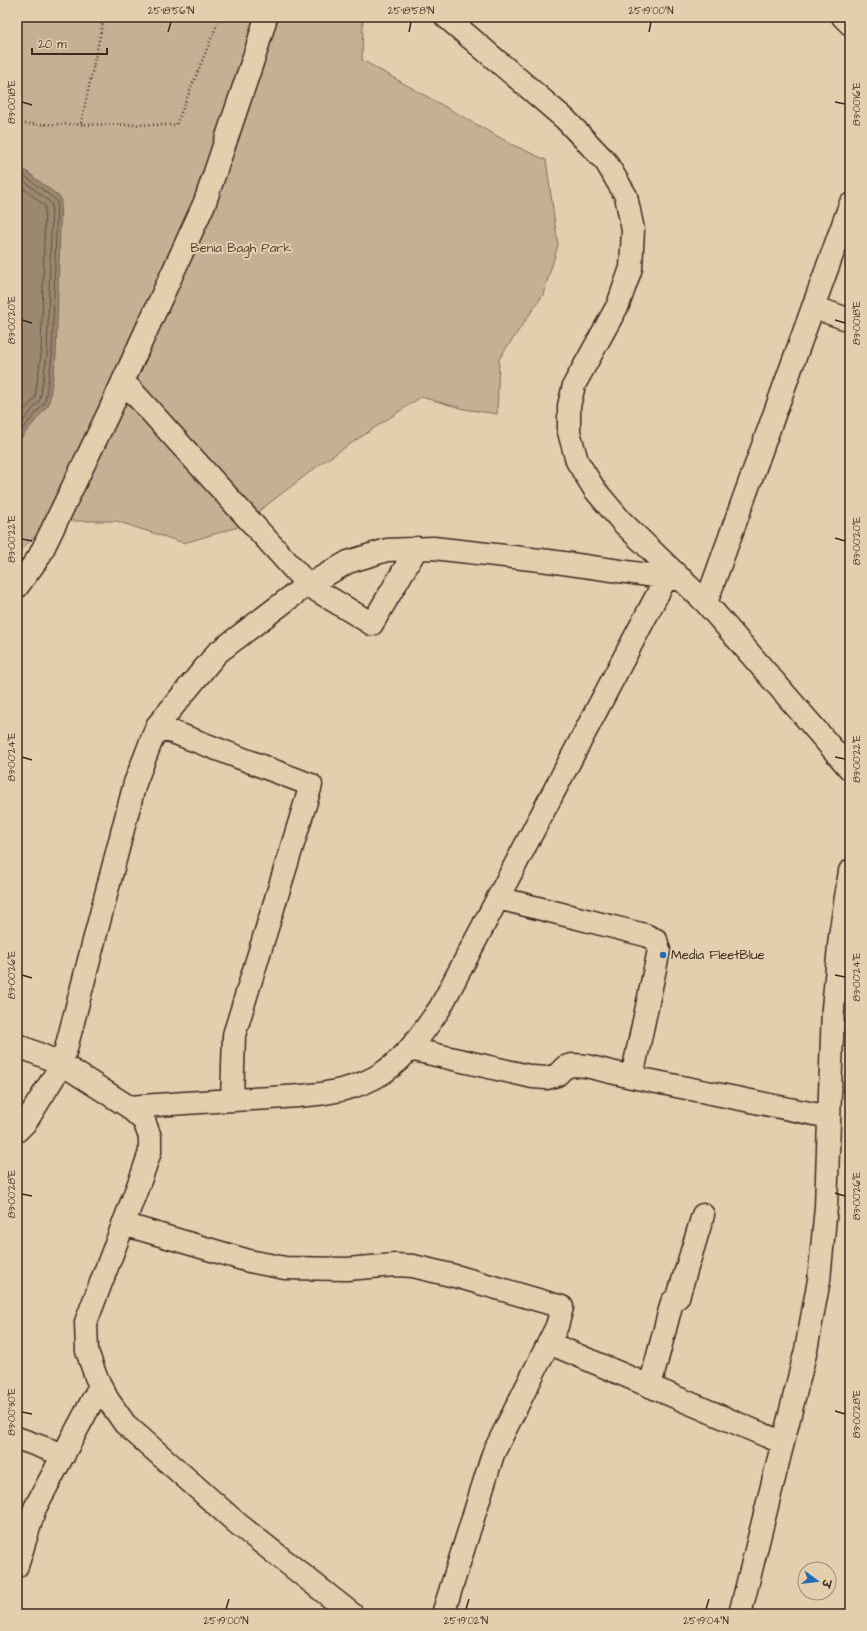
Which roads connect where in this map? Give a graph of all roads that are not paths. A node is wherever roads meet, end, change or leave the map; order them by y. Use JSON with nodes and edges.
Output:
{"nodes":[{"id":1,"x":266,"y":17,"type":"edge"},
{"id":2,"x":446,"y":17,"type":"edge"},
{"id":3,"x":843,"y":17,"type":"edge"},
{"id":4,"x":850,"y":24,"type":"edge"},
{"id":5,"x":850,"y":206,"type":"edge"},
{"id":6,"x":813,"y":307,"type":"junction"},
{"id":7,"x":850,"y":320,"type":"edge"},
{"id":8,"x":123,"y":381,"type":"junction"},
{"id":9,"x":417,"y":548,"type":"junction"},
{"id":10,"x":674,"y":579,"type":"junction"},
{"id":11,"x":308,"y":585,"type":"junction"},
{"id":12,"x":17,"y":587,"type":"edge"},
{"id":13,"x":706,"y":603,"type":"junction"},
{"id":14,"x":157,"y":726,"type":"junction"},
{"id":15,"x":850,"y":767,"type":"edge"},
{"id":16,"x":850,"y":871,"type":"edge"},
{"id":17,"x":498,"y":898,"type":"junction"},
{"id":18,"x":17,"y":1045,"type":"edge"},
{"id":19,"x":410,"y":1049,"type":"junction"},
{"id":20,"x":62,"y":1064,"type":"junction"},
{"id":21,"x":632,"y":1077,"type":"junction"},
{"id":22,"x":232,"y":1100,"type":"junction"},
{"id":23,"x":129,"y":1107,"type":"junction"},
{"id":24,"x":829,"y":1117,"type":"junction"},
{"id":25,"x":17,"y":1131,"type":"edge"},
{"id":26,"x":703,"y":1215,"type":"dead end"},
{"id":27,"x":124,"y":1224,"type":"junction"},
{"id":28,"x":549,"y":1343,"type":"junction"},
{"id":29,"x":100,"y":1386,"type":"junction"},
{"id":30,"x":650,"y":1386,"type":"junction"},
{"id":31,"x":17,"y":1438,"type":"edge"},
{"id":32,"x":783,"y":1443,"type":"junction"},
{"id":33,"x":64,"y":1455,"type":"junction"},
{"id":34,"x":17,"y":1566,"type":"edge"},
{"id":35,"x":352,"y":1614,"type":"edge"},
{"id":36,"x":443,"y":1614,"type":"edge"},
{"id":37,"x":740,"y":1614,"type":"edge"}],
"edges":[{"from":1,"to":8,"type":"street"},
{"from":2,"to":10,"type":"street"},
{"from":3,"to":4,"type":"street"},
{"from":5,"to":6,"type":"street"},
{"from":6,"to":7,"type":"street"},
{"from":6,"to":13,"type":"street"},
{"from":8,"to":11,"type":"street"},
{"from":8,"to":12,"type":"street"},
{"from":9,"to":10,"type":"street"},
{"from":9,"to":11,"type":"street"},
{"from":9,"to":11,"type":"street"},
{"from":10,"to":13,"type":"street"},
{"from":10,"to":17,"type":"street"},
{"from":11,"to":14,"type":"street"},
{"from":13,"to":15,"type":"street"},
{"from":14,"to":20,"type":"street"},
{"from":14,"to":22,"type":"street"},
{"from":16,"to":24,"type":"street"},
{"from":17,"to":19,"type":"street"},
{"from":17,"to":21,"type":"street"},
{"from":18,"to":20,"type":"street"},
{"from":19,"to":21,"type":"street"},
{"from":19,"to":22,"type":"street"},
{"from":20,"to":23,"type":"street"},
{"from":20,"to":25,"type":"street"},
{"from":21,"to":24,"type":"street"},
{"from":22,"to":23,"type":"street"},
{"from":23,"to":27,"type":"street"},
{"from":24,"to":32,"type":"street"},
{"from":26,"to":30,"type":"street"},
{"from":27,"to":28,"type":"street"},
{"from":27,"to":29,"type":"street"},
{"from":28,"to":30,"type":"street"},
{"from":28,"to":36,"type":"street"},
{"from":29,"to":33,"type":"street"},
{"from":29,"to":35,"type":"street"},
{"from":30,"to":32,"type":"street"},
{"from":31,"to":33,"type":"street"},
{"from":32,"to":37,"type":"street"},
{"from":33,"to":34,"type":"street"}]}
